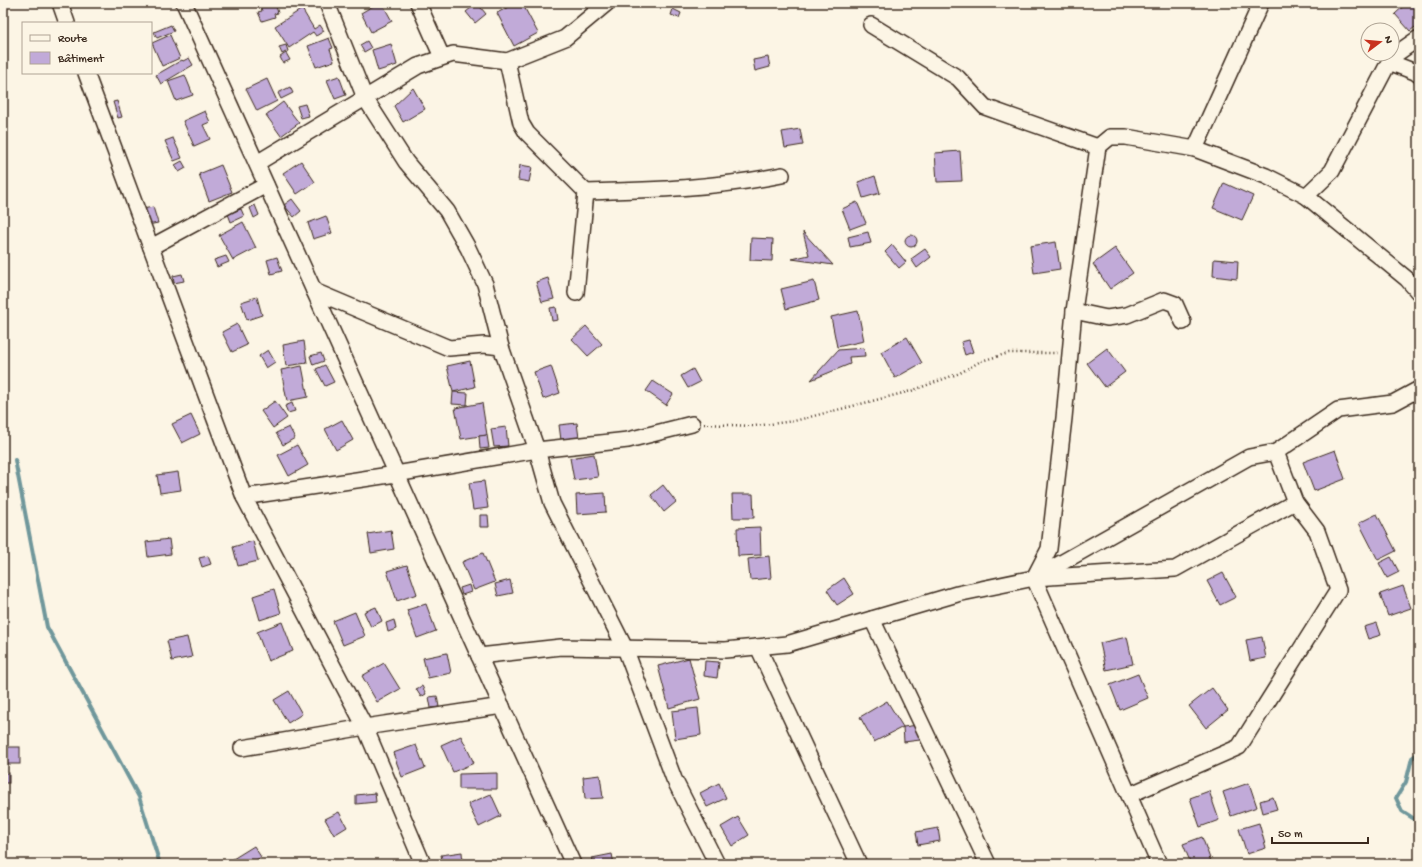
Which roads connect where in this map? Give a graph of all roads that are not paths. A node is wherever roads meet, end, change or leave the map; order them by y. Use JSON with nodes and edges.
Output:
{"nodes":[{"id":1,"x":60,"y":3,"type":"edge"},
{"id":2,"x":184,"y":3,"type":"edge"},
{"id":3,"x":327,"y":3,"type":"edge"},
{"id":4,"x":418,"y":3,"type":"edge"},
{"id":5,"x":607,"y":3,"type":"edge"},
{"id":6,"x":1262,"y":3,"type":"edge"},
{"id":7,"x":68,"y":22,"type":"edge"},
{"id":8,"x":871,"y":25,"type":"dead end"},
{"id":9,"x":1419,"y":38,"type":"edge"},
{"id":10,"x":1400,"y":51,"type":"edge"},
{"id":11,"x":442,"y":57,"type":"junction"},
{"id":12,"x":507,"y":61,"type":"junction"},
{"id":13,"x":1389,"y":62,"type":"joint"},
{"id":14,"x":86,"y":74,"type":"edge"},
{"id":15,"x":1419,"y":75,"type":"edge"},
{"id":16,"x":365,"y":98,"type":"junction"},
{"id":17,"x":1098,"y":147,"type":"junction"},
{"id":18,"x":1195,"y":149,"type":"junction"},
{"id":19,"x":256,"y":163,"type":"junction"},
{"id":20,"x":782,"y":175,"type":"dead end"},
{"id":21,"x":266,"y":185,"type":"junction"},
{"id":22,"x":586,"y":192,"type":"junction"},
{"id":23,"x":1306,"y":196,"type":"junction"},
{"id":24,"x":151,"y":247,"type":"junction"},
{"id":25,"x":314,"y":291,"type":"junction"},
{"id":26,"x":1419,"y":292,"type":"edge"},
{"id":27,"x":576,"y":293,"type":"dead end"},
{"id":28,"x":1074,"y":311,"type":"junction"},
{"id":29,"x":1183,"y":322,"type":"dead end"},
{"id":30,"x":501,"y":346,"type":"junction"},
{"id":31,"x":1419,"y":389,"type":"edge"},
{"id":32,"x":692,"y":424,"type":"road end"},
{"id":33,"x":537,"y":450,"type":"junction"},
{"id":34,"x":1276,"y":452,"type":"junction"},
{"id":35,"x":396,"y":474,"type":"junction"},
{"id":36,"x":244,"y":497,"type":"junction"},
{"id":37,"x":1295,"y":502,"type":"junction"},
{"id":38,"x":1034,"y":578,"type":"junction"},
{"id":39,"x":872,"y":619,"type":"junction"},
{"id":40,"x":758,"y":646,"type":"junction"},
{"id":41,"x":625,"y":648,"type":"junction"},
{"id":42,"x":479,"y":656,"type":"junction"},
{"id":43,"x":502,"y":706,"type":"junction"},
{"id":44,"x":365,"y":727,"type":"junction"},
{"id":45,"x":242,"y":748,"type":"dead end"},
{"id":46,"x":1129,"y":795,"type":"junction"},
{"id":47,"x":423,"y":864,"type":"edge"},
{"id":48,"x":573,"y":864,"type":"edge"},
{"id":49,"x":717,"y":864,"type":"edge"},
{"id":50,"x":859,"y":864,"type":"edge"},
{"id":51,"x":988,"y":864,"type":"edge"},
{"id":52,"x":1159,"y":864,"type":"edge"}],
"edges":[{"from":1,"to":7,"type":"street"},
{"from":2,"to":19,"type":"street"},
{"from":3,"to":16,"type":"street"},
{"from":4,"to":11,"type":"street"},
{"from":5,"to":12,"type":"street"},
{"from":6,"to":18,"type":"street"},
{"from":8,"to":17,"type":"street"},
{"from":9,"to":10,"type":"street"},
{"from":11,"to":12,"type":"street"},
{"from":11,"to":16,"type":"street"},
{"from":12,"to":22,"type":"street"},
{"from":13,"to":15,"type":"street"},
{"from":13,"to":23,"type":"street"},
{"from":14,"to":24,"type":"street"},
{"from":16,"to":19,"type":"street"},
{"from":16,"to":30,"type":"street"},
{"from":17,"to":18,"type":"street"},
{"from":17,"to":28,"type":"street"},
{"from":18,"to":23,"type":"street"},
{"from":19,"to":21,"type":"street"},
{"from":20,"to":22,"type":"street"},
{"from":21,"to":24,"type":"street"},
{"from":21,"to":25,"type":"street"},
{"from":22,"to":27,"type":"street"},
{"from":23,"to":26,"type":"street"},
{"from":24,"to":36,"type":"street"},
{"from":25,"to":30,"type":"street"},
{"from":25,"to":35,"type":"street"},
{"from":28,"to":29,"type":"street"},
{"from":28,"to":38,"type":"street"},
{"from":30,"to":33,"type":"street"},
{"from":31,"to":34,"type":"street"},
{"from":32,"to":33,"type":"street"},
{"from":33,"to":35,"type":"street"},
{"from":33,"to":41,"type":"street"},
{"from":34,"to":37,"type":"street"},
{"from":34,"to":38,"type":"street"},
{"from":35,"to":36,"type":"street"},
{"from":35,"to":42,"type":"street"},
{"from":36,"to":44,"type":"street"},
{"from":37,"to":38,"type":"street"},
{"from":37,"to":46,"type":"street"},
{"from":38,"to":39,"type":"street"},
{"from":38,"to":46,"type":"street"},
{"from":39,"to":40,"type":"street"},
{"from":39,"to":51,"type":"street"},
{"from":40,"to":41,"type":"street"},
{"from":40,"to":50,"type":"street"},
{"from":41,"to":42,"type":"street"},
{"from":41,"to":49,"type":"street"},
{"from":42,"to":43,"type":"street"},
{"from":43,"to":44,"type":"street"},
{"from":43,"to":48,"type":"street"},
{"from":44,"to":45,"type":"street"},
{"from":44,"to":47,"type":"street"},
{"from":46,"to":52,"type":"street"}]}
